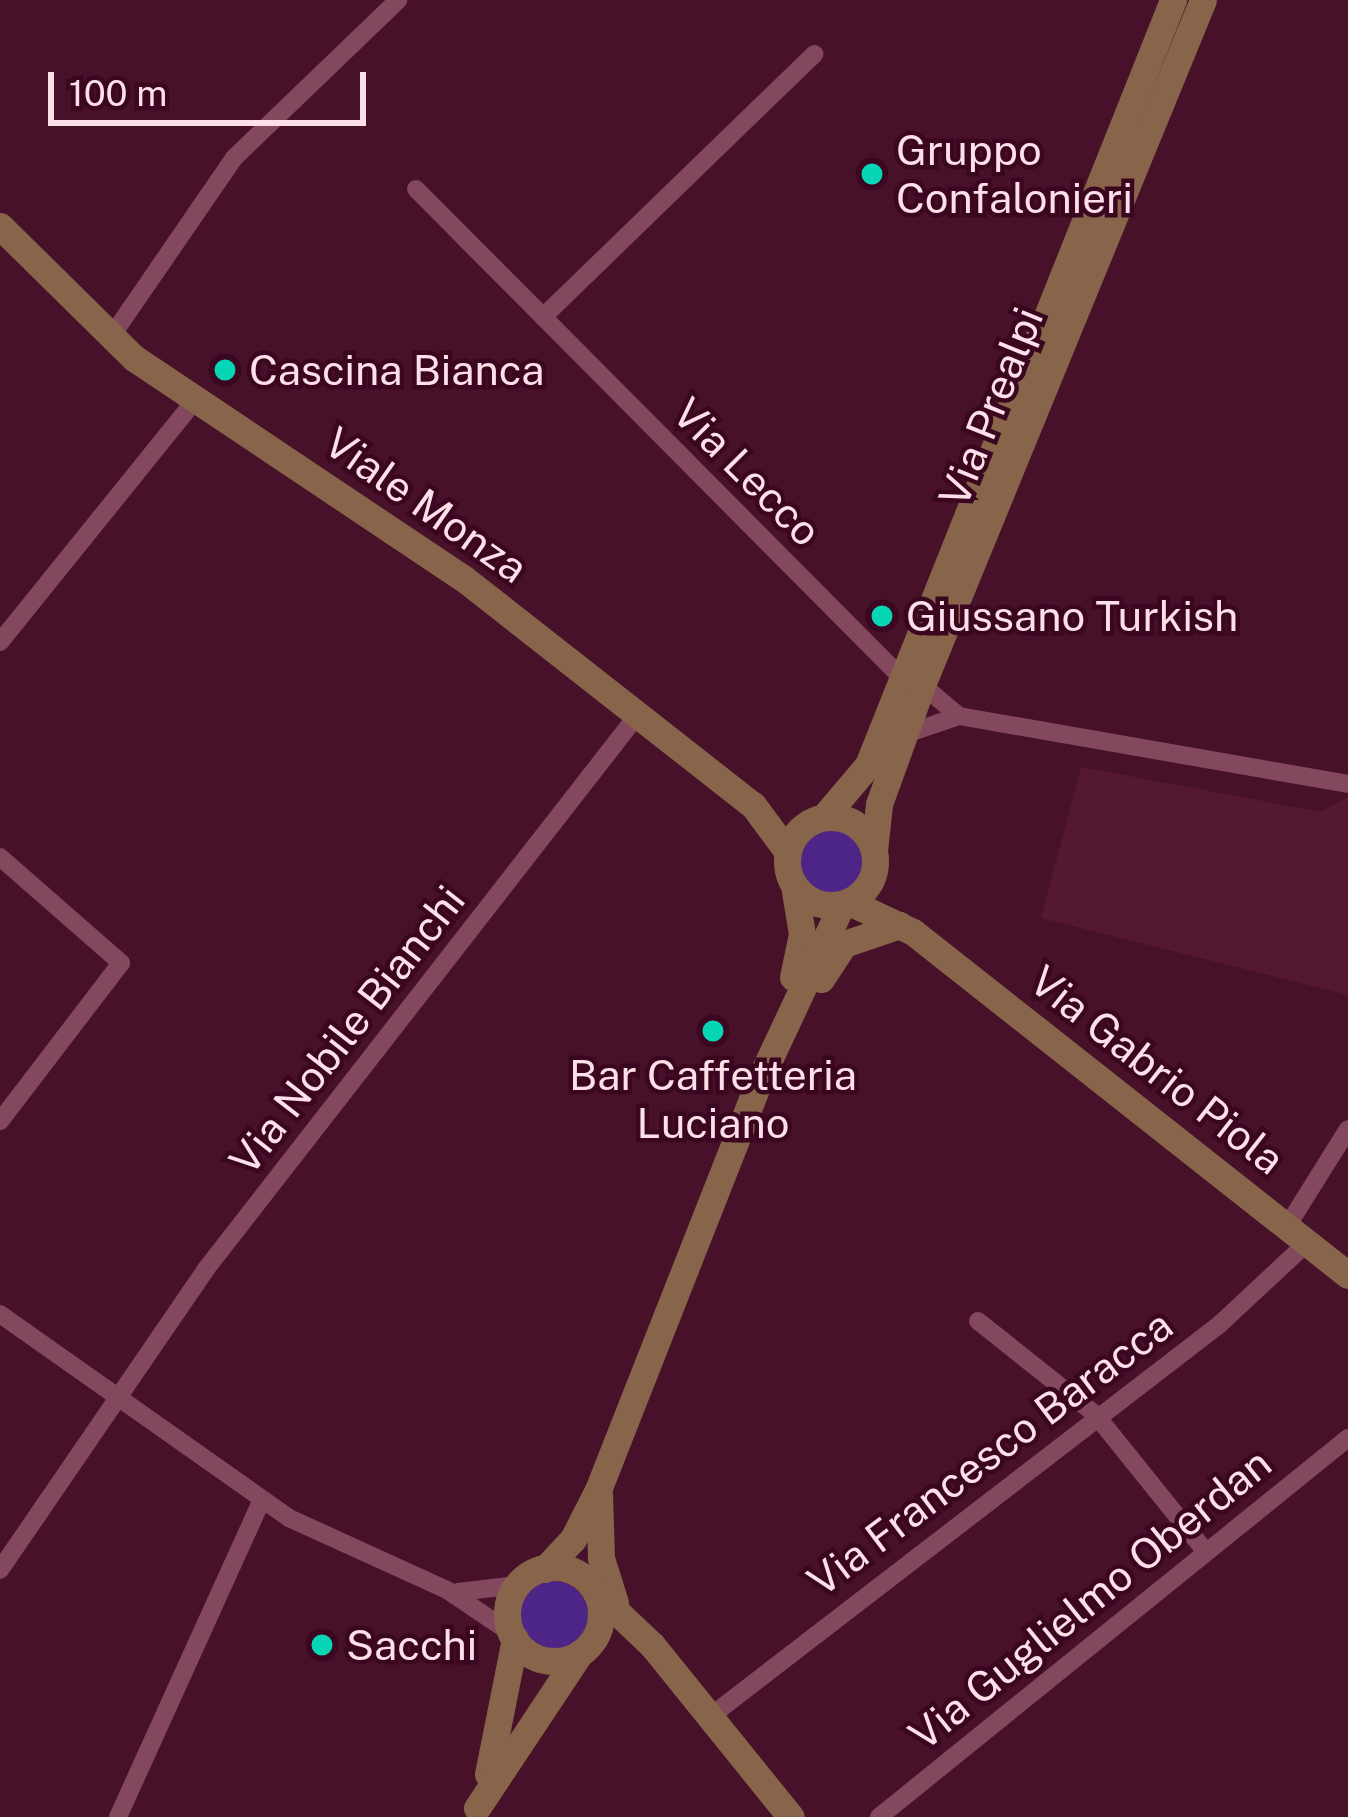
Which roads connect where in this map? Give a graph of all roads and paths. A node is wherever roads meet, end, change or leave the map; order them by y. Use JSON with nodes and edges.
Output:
{"nodes":[{"id":1,"x":398,"y":0,"type":"edge"},
{"id":2,"x":1173,"y":0,"type":"edge"},
{"id":3,"x":1203,"y":0,"type":"edge"},
{"id":4,"x":814,"y":54,"type":"dead end"},
{"id":5,"x":416,"y":189,"type":"dead end"},
{"id":6,"x":0,"y":226,"type":"edge"},
{"id":7,"x":543,"y":317,"type":"junction"},
{"id":8,"x":111,"y":338,"type":"junction"},
{"id":9,"x":196,"y":399,"type":"junction"},
{"id":10,"x":0,"y":642,"type":"edge"},
{"id":11,"x":912,"y":681,"type":"junction"},
{"id":12,"x":640,"y":713,"type":"junction"},
{"id":13,"x":958,"y":716,"type":"junction"},
{"id":14,"x":903,"y":735,"type":"junction"},
{"id":15,"x":1348,"y":784,"type":"edge"},
{"id":16,"x":753,"y":806,"type":"junction"},
{"id":17,"x":818,"y":819,"type":"junction"},
{"id":18,"x":788,"y":851,"type":"junction"},
{"id":19,"x":0,"y":856,"type":"edge"},
{"id":20,"x":874,"y":864,"type":"junction"},
{"id":21,"x":794,"y":885,"type":"junction"},
{"id":22,"x":845,"y":903,"type":"junction"},
{"id":23,"x":906,"y":929,"type":"junction"},
{"id":24,"x":777,"y":1052,"type":"junction"},
{"id":25,"x":761,"y":1076,"type":"junction"},
{"id":26,"x":0,"y":1121,"type":"edge"},
{"id":27,"x":1347,"y":1130,"type":"edge"},
{"id":28,"x":1298,"y":1234,"type":"junction"},
{"id":29,"x":1348,"y":1275,"type":"edge"},
{"id":30,"x":0,"y":1314,"type":"edge"},
{"id":31,"x":978,"y":1321,"type":"dead end"},
{"id":32,"x":118,"y":1396,"type":"junction"},
{"id":33,"x":1095,"y":1414,"type":"junction"},
{"id":34,"x":1348,"y":1438,"type":"edge"},
{"id":35,"x":598,"y":1490,"type":"junction"},
{"id":36,"x":262,"y":1500,"type":"junction"},
{"id":37,"x":1205,"y":1551,"type":"junction"},
{"id":38,"x":545,"y":1568,"type":"junction"},
{"id":39,"x":0,"y":1570,"type":"edge"},
{"id":40,"x":590,"y":1585,"type":"junction"},
{"id":41,"x":518,"y":1586,"type":"junction"},
{"id":42,"x":447,"y":1590,"type":"junction"},
{"id":43,"x":623,"y":1617,"type":"junction"},
{"id":44,"x":513,"y":1636,"type":"junction"},
{"id":45,"x":652,"y":1645,"type":"junction"},
{"id":46,"x":586,"y":1648,"type":"junction"},
{"id":47,"x":711,"y":1716,"type":"junction"},
{"id":48,"x":475,"y":1812,"type":"edge"},
{"id":49,"x":118,"y":1817,"type":"edge"},
{"id":50,"x":791,"y":1817,"type":"edge"},
{"id":51,"x":878,"y":1817,"type":"edge"}],
"edges":[{"from":1,"to":8,"type":"street"},
{"from":2,"to":11,"type":"main road","name":"Via Prealpi"},
{"from":3,"to":11,"type":"main road","name":"Via Prealpi"},
{"from":4,"to":7,"type":"street"},
{"from":5,"to":7,"type":"street","name":"Via Lecco"},
{"from":6,"to":8,"type":"main road","name":"Viale Monza"},
{"from":7,"to":11,"type":"street","name":"Via Lecco"},
{"from":8,"to":9,"type":"main road","name":"Viale Monza"},
{"from":9,"to":10,"type":"street"},
{"from":9,"to":12,"type":"main road","name":"Viale Monza"},
{"from":11,"to":13,"type":"street","name":"Via Lecco"},
{"from":11,"to":14,"type":"main road","name":"Via Prealpi"},
{"from":11,"to":17,"type":"main road","name":"Via Prealpi"},
{"from":12,"to":16,"type":"main road","name":"Viale Monza"},
{"from":12,"to":32,"type":"street","name":"Via Nobile Bianchi"},
{"from":13,"to":14,"type":"street"},
{"from":13,"to":15,"type":"street"},
{"from":14,"to":20,"type":"main road","name":"Via Prealpi"},
{"from":16,"to":17,"type":"main road","name":"Viale Monza"},
{"from":16,"to":18,"type":"main road","name":"Viale Monza"},
{"from":17,"to":18,"type":"main road"},
{"from":17,"to":20,"type":"main road"},
{"from":18,"to":21,"type":"main road"},
{"from":19,"to":26,"type":"street"},
{"from":20,"to":22,"type":"main road"},
{"from":20,"to":23,"type":"main road","name":"Via Gabrio Piola"},
{"from":21,"to":22,"type":"main road"},
{"from":21,"to":25,"type":"main road"},
{"from":22,"to":23,"type":"main road","name":"Via Gabrio Piola"},
{"from":22,"to":24,"type":"main road"},
{"from":23,"to":24,"type":"main road"},
{"from":23,"to":28,"type":"main road","name":"Via Gabrio Piola"},
{"from":24,"to":25,"type":"main road"},
{"from":25,"to":35,"type":"main road"},
{"from":27,"to":28,"type":"street","name":"Via Francesco Baracca"},
{"from":28,"to":29,"type":"main road","name":"Via Gabrio Piola"},
{"from":28,"to":33,"type":"street","name":"Via Francesco Baracca"},
{"from":30,"to":32,"type":"street"},
{"from":31,"to":33,"type":"street"},
{"from":32,"to":36,"type":"street"},
{"from":32,"to":39,"type":"street","name":"Via Nobile Bianchi"},
{"from":33,"to":37,"type":"street"},
{"from":33,"to":47,"type":"street","name":"Via Francesco Baracca"},
{"from":34,"to":37,"type":"street","name":"Via Guglielmo Oberdan"},
{"from":35,"to":38,"type":"main road"},
{"from":35,"to":40,"type":"main road"},
{"from":35,"to":43,"type":"main road"},
{"from":36,"to":42,"type":"street"},
{"from":36,"to":49,"type":"street"},
{"from":37,"to":51,"type":"street","name":"Via Guglielmo Oberdan"},
{"from":38,"to":40,"type":"main road"},
{"from":38,"to":41,"type":"main road"},
{"from":40,"to":43,"type":"main road"},
{"from":40,"to":46,"type":"main road"},
{"from":41,"to":42,"type":"street"},
{"from":41,"to":44,"type":"main road"},
{"from":42,"to":44,"type":"street"},
{"from":43,"to":45,"type":"main road"},
{"from":44,"to":46,"type":"main road"},
{"from":44,"to":48,"type":"main road"},
{"from":45,"to":46,"type":"main road"},
{"from":45,"to":47,"type":"main road"},
{"from":46,"to":48,"type":"main road"},
{"from":47,"to":50,"type":"main road"}]}
